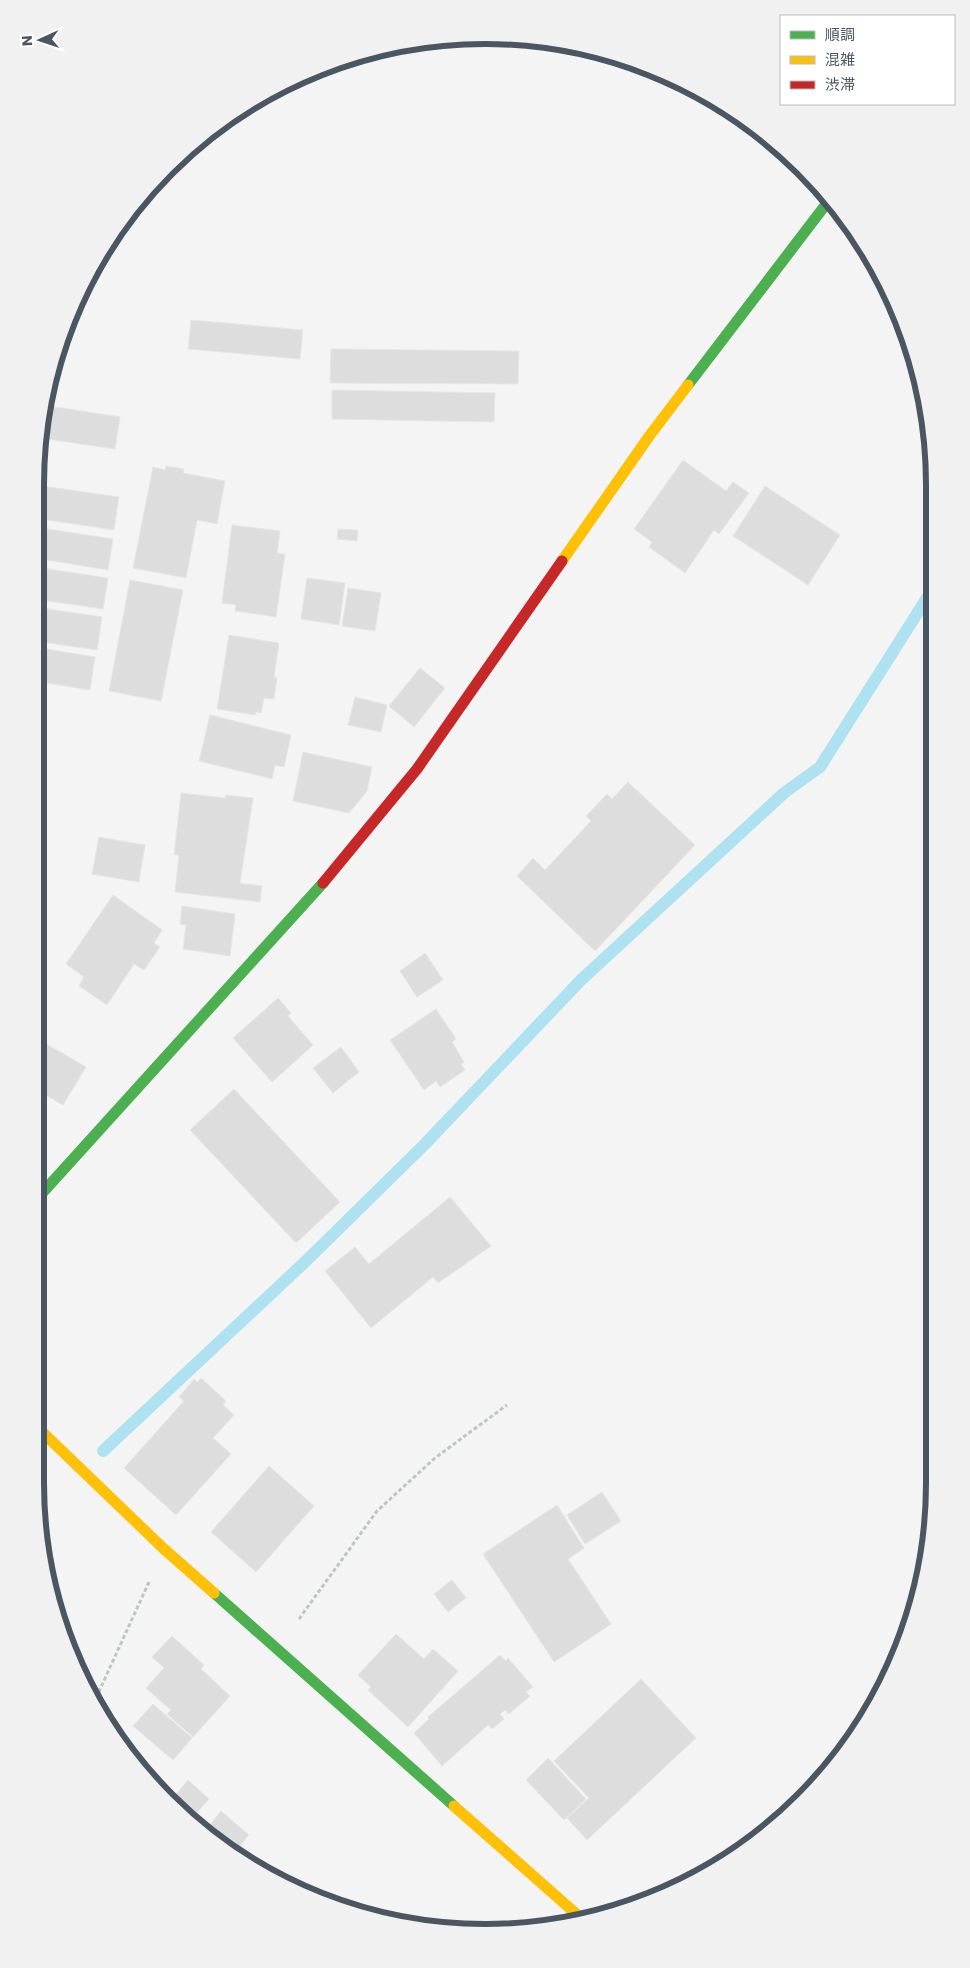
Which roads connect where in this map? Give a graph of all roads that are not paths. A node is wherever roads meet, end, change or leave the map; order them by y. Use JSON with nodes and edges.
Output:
{"nodes":[{"id":1,"x":826,"y":205,"type":"edge"},
{"id":2,"x":44,"y":1191,"type":"edge"},
{"id":3,"x":44,"y":1433,"type":"edge"},
{"id":4,"x":577,"y":1914,"type":"edge"}],
"edges":[{"from":1,"to":2,"type":"street"},
{"from":3,"to":4,"type":"street"}]}
